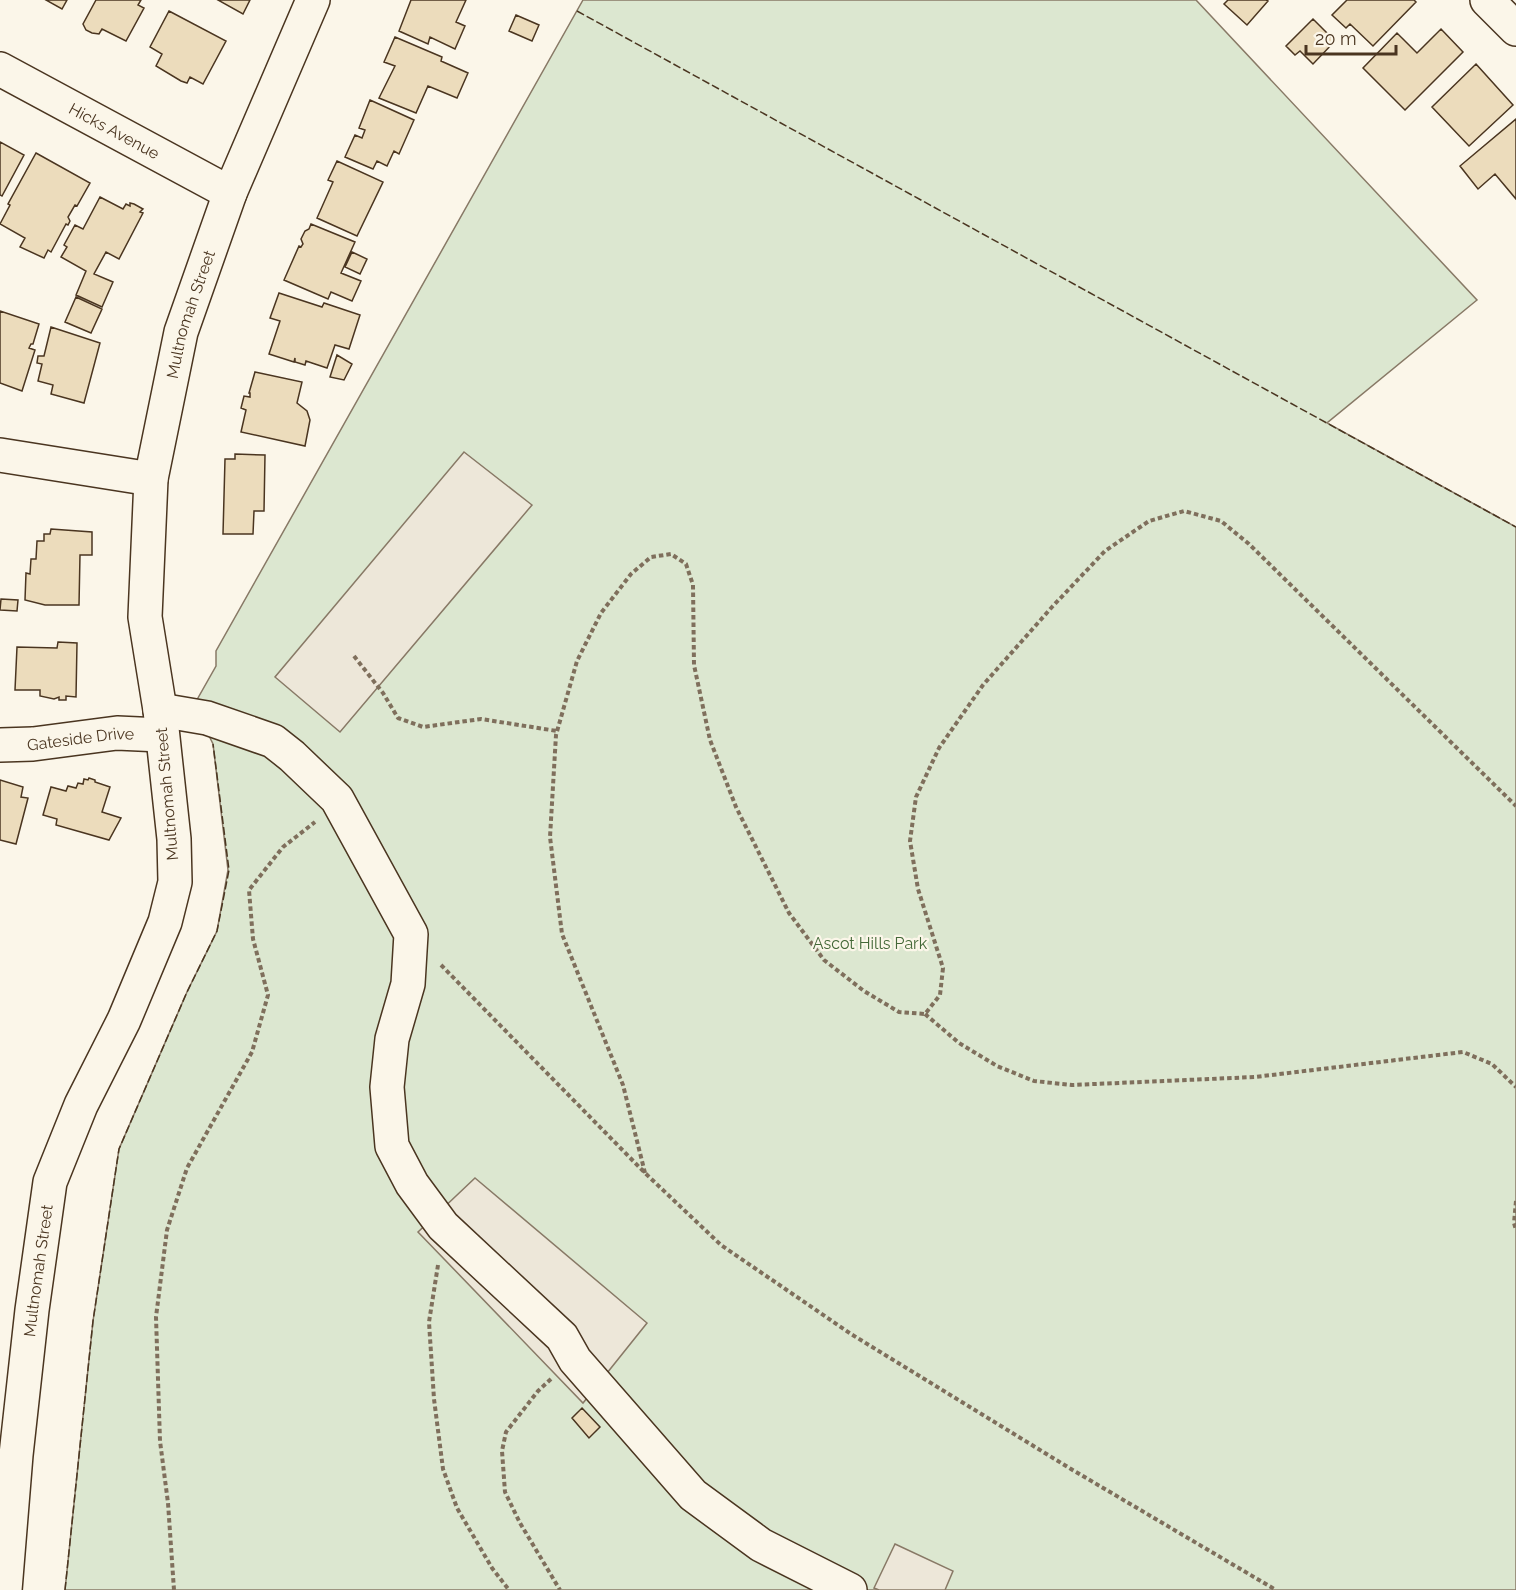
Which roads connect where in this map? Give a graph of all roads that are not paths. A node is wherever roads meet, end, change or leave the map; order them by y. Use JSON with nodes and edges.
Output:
{"nodes":[{"id":1,"x":313,"y":0,"type":"edge"},
{"id":2,"x":1487,"y":0,"type":"edge"},
{"id":3,"x":1516,"y":29,"type":"edge"},
{"id":4,"x":0,"y":69,"type":"edge"},
{"id":5,"x":231,"y":194,"type":"junction"},
{"id":6,"x":0,"y":456,"type":"edge"},
{"id":7,"x":151,"y":479,"type":"junction"},
{"id":8,"x":160,"y":723,"type":"junction"},
{"id":9,"x":0,"y":745,"type":"edge"},
{"id":10,"x":5,"y":1590,"type":"edge"},
{"id":11,"x":850,"y":1590,"type":"edge"}],
"edges":[{"from":1,"to":5,"type":"street","name":"Multnomah Street"},
{"from":2,"to":3,"type":"street"},
{"from":4,"to":5,"type":"street","name":"Hicks Avenue"},
{"from":5,"to":7,"type":"street","name":"Multnomah Street"},
{"from":6,"to":7,"type":"street"},
{"from":7,"to":8,"type":"street","name":"Multnomah Street"},
{"from":8,"to":9,"type":"street","name":"Gateside Drive"},
{"from":8,"to":10,"type":"street","name":"Multnomah Street"},
{"from":8,"to":11,"type":"street","name":"Gateside Drive"}]}
